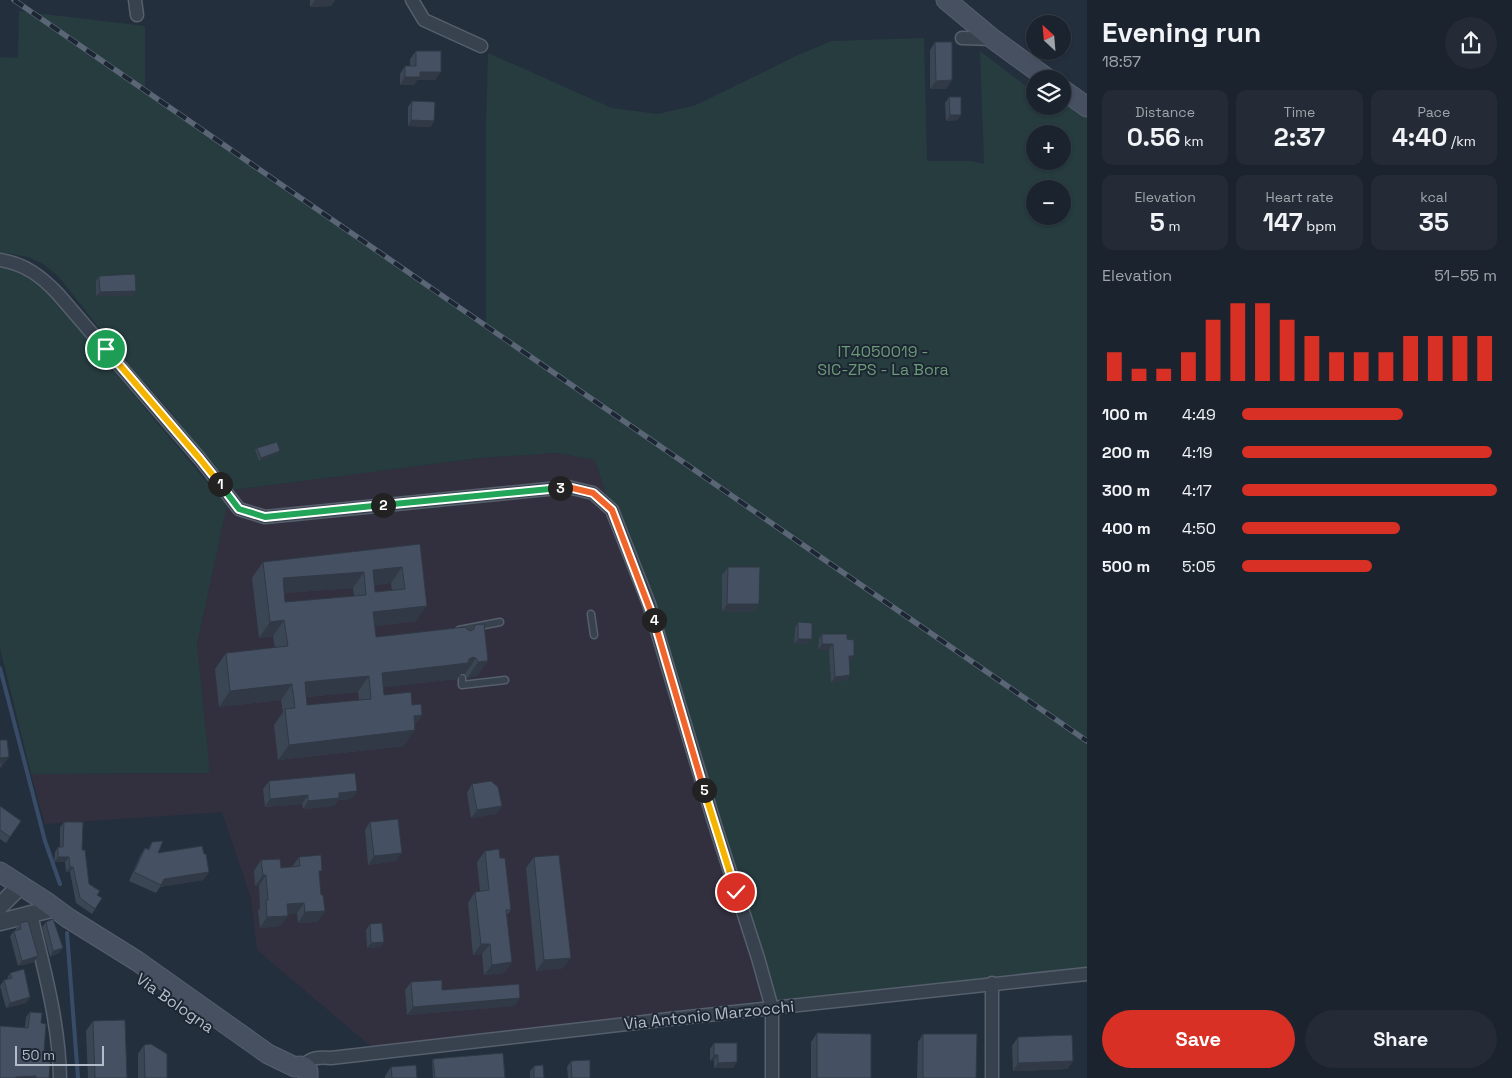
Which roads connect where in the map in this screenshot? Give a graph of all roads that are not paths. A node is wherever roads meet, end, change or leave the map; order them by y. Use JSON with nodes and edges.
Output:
{"nodes":[{"id":1,"x":135,"y":0,"type":"edge"},
{"id":2,"x":412,"y":0,"type":"edge"},
{"id":3,"x":946,"y":0,"type":"edge"},
{"id":4,"x":137,"y":15,"type":"dead end"},
{"id":5,"x":962,"y":38,"type":"dead end"},
{"id":6,"x":993,"y":39,"type":"junction"},
{"id":7,"x":481,"y":46,"type":"dead end"},
{"id":8,"x":1036,"y":70,"type":"edge"},
{"id":9,"x":1071,"y":95,"type":"edge"},
{"id":10,"x":1087,"y":107,"type":"edge"},
{"id":11,"x":0,"y":260,"type":"edge"},
{"id":12,"x":591,"y":614,"type":"dead end"},
{"id":13,"x":500,"y":622,"type":"dead end"},
{"id":14,"x":594,"y":635,"type":"dead end"},
{"id":15,"x":458,"y":636,"type":"edge"},
{"id":16,"x":462,"y":678,"type":"edge"},
{"id":17,"x":505,"y":680,"type":"dead end"},
{"id":18,"x":0,"y":872,"type":"edge"},
{"id":19,"x":26,"y":888,"type":"junction"},
{"id":20,"x":0,"y":906,"type":"edge"},
{"id":21,"x":61,"y":913,"type":"junction"},
{"id":22,"x":15,"y":918,"type":"edge"},
{"id":23,"x":102,"y":939,"type":"junction"},
{"id":24,"x":111,"y":958,"type":"junction"},
{"id":25,"x":152,"y":972,"type":"junction"},
{"id":26,"x":1087,"y":974,"type":"edge"},
{"id":27,"x":992,"y":984,"type":"junction"},
{"id":28,"x":182,"y":1007,"type":"junction"},
{"id":29,"x":772,"y":1008,"type":"junction"},
{"id":30,"x":302,"y":1074,"type":"edge"},
{"id":31,"x":60,"y":1078,"type":"edge"},
{"id":32,"x":772,"y":1078,"type":"edge"},
{"id":33,"x":992,"y":1078,"type":"edge"}],
"edges":[{"from":1,"to":4,"type":"street"},
{"from":2,"to":7,"type":"street"},
{"from":3,"to":6,"type":"main road"},
{"from":5,"to":6,"type":"street"},
{"from":6,"to":8,"type":"main road"},
{"from":9,"to":10,"type":"main road"},
{"from":11,"to":29,"type":"street"},
{"from":12,"to":14,"type":"lane"},
{"from":13,"to":15,"type":"lane"},
{"from":16,"to":17,"type":"lane"},
{"from":18,"to":19,"type":"main road","name":"Via Bologna"},
{"from":19,"to":20,"type":"street"},
{"from":19,"to":21,"type":"main road","name":"Via Bologna"},
{"from":19,"to":22,"type":"street"},
{"from":21,"to":22,"type":"street"},
{"from":21,"to":23,"type":"main road","name":"Via Bologna"},
{"from":21,"to":24,"type":"main road","name":"Via Bologna"},
{"from":22,"to":31,"type":"street"},
{"from":23,"to":24,"type":"street"},
{"from":23,"to":25,"type":"main road","name":"Via Bologna"},
{"from":24,"to":28,"type":"main road","name":"Via Bologna"},
{"from":25,"to":28,"type":"street"},
{"from":25,"to":30,"type":"main road","name":"Via Bologna"},
{"from":26,"to":27,"type":"street","name":"Via Antonio Marzocchi"},
{"from":27,"to":29,"type":"street","name":"Via Antonio Marzocchi"},
{"from":27,"to":33,"type":"street"},
{"from":28,"to":30,"type":"main road","name":"Via Bologna"},
{"from":29,"to":30,"type":"street","name":"Via Antonio Marzocchi"},
{"from":29,"to":32,"type":"street"}]}
